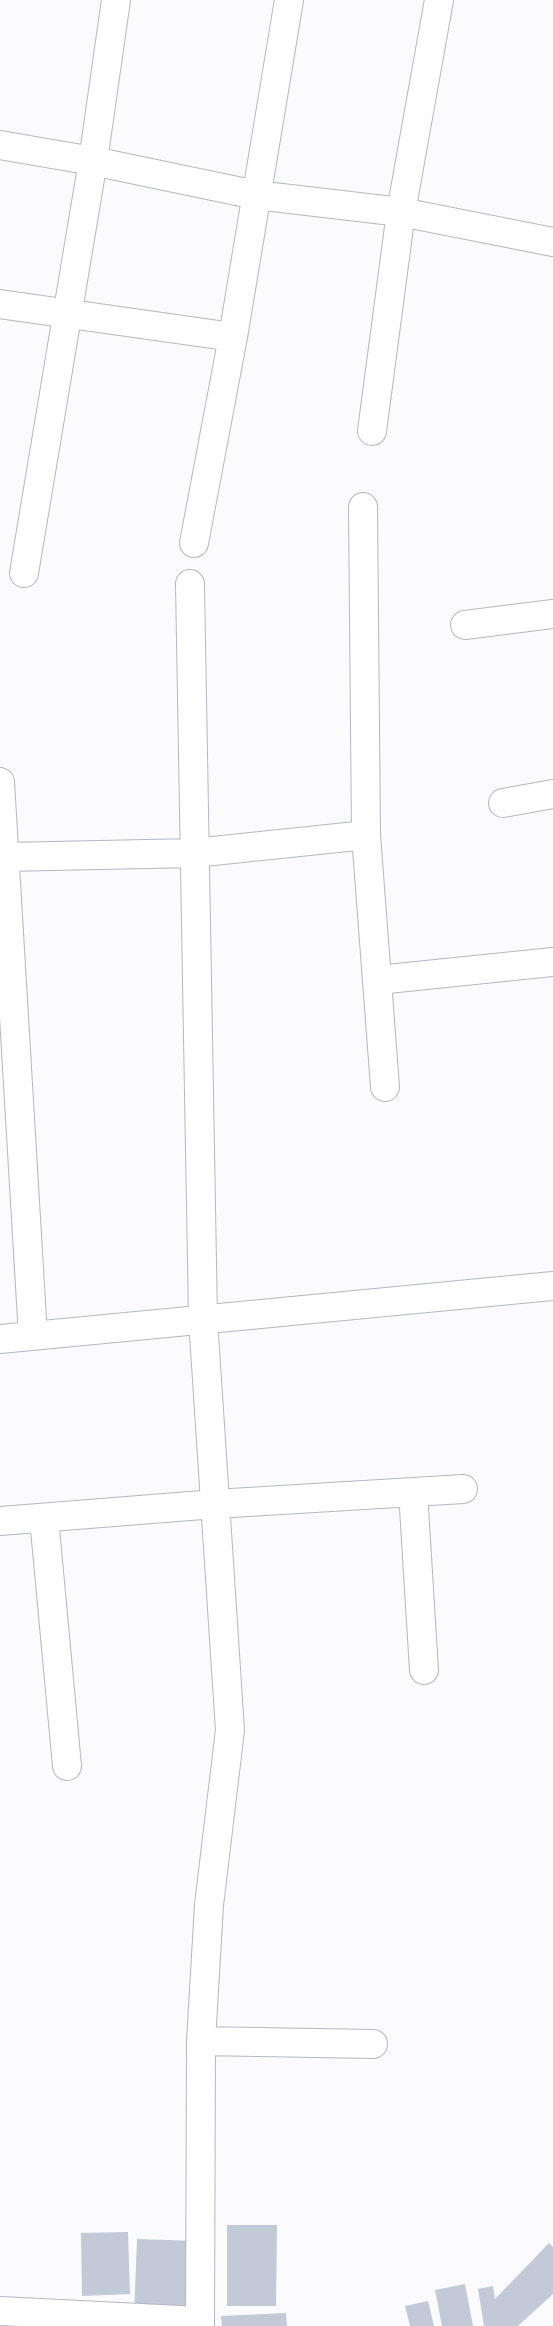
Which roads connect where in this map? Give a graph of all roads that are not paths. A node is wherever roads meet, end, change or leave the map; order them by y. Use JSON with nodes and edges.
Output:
{"nodes":[{"id":1,"x":116,"y":0,"type":"edge"},
{"id":2,"x":289,"y":0,"type":"edge"},
{"id":3,"x":439,"y":0,"type":"edge"},
{"id":4,"x":0,"y":145,"type":"edge"},
{"id":5,"x":94,"y":161,"type":"junction"},
{"id":6,"x":256,"y":195,"type":"junction"},
{"id":7,"x":401,"y":212,"type":"junction"},
{"id":8,"x":543,"y":240,"type":"edge"},
{"id":9,"x":0,"y":304,"type":"edge"},
{"id":10,"x":67,"y":314,"type":"junction"},
{"id":11,"x":233,"y":337,"type":"junction"},
{"id":12,"x":372,"y":431,"type":"dead end"},
{"id":13,"x":363,"y":507,"type":"dead end"},
{"id":14,"x":194,"y":543,"type":"dead end"},
{"id":15,"x":24,"y":573,"type":"dead end"},
{"id":16,"x":190,"y":584,"type":"dead end"},
{"id":17,"x":553,"y":614,"type":"edge"},
{"id":18,"x":465,"y":625,"type":"dead end"},
{"id":19,"x":0,"y":782,"type":"edge"},
{"id":20,"x":553,"y":794,"type":"edge"},
{"id":21,"x":503,"y":803,"type":"dead end"},
{"id":22,"x":366,"y":835,"type":"junction"},
{"id":23,"x":194,"y":853,"type":"junction"},
{"id":24,"x":5,"y":857,"type":"junction"},
{"id":25,"x":553,"y":962,"type":"edge"},
{"id":26,"x":378,"y":980,"type":"junction"},
{"id":27,"x":385,"y":1087,"type":"dead end"},
{"id":28,"x":553,"y":1286,"type":"edge"},
{"id":29,"x":203,"y":1319,"type":"junction"},
{"id":30,"x":33,"y":1336,"type":"junction"},
{"id":31,"x":0,"y":1339,"type":"edge"},
{"id":32,"x":463,"y":1489,"type":"dead end"},
{"id":33,"x":413,"y":1492,"type":"junction"},
{"id":34,"x":215,"y":1504,"type":"junction"},
{"id":35,"x":44,"y":1518,"type":"junction"},
{"id":36,"x":0,"y":1521,"type":"edge"},
{"id":37,"x":424,"y":1670,"type":"dead end"},
{"id":38,"x":67,"y":1766,"type":"dead end"},
{"id":39,"x":201,"y":2041,"type":"junction"},
{"id":40,"x":373,"y":2044,"type":"dead end"},
{"id":41,"x":0,"y":2311,"type":"edge"},
{"id":42,"x":200,"y":2324,"type":"edge"}],
"edges":[{"from":1,"to":5,"type":"street"},
{"from":2,"to":6,"type":"street"},
{"from":3,"to":7,"type":"street"},
{"from":4,"to":5,"type":"street"},
{"from":5,"to":6,"type":"street"},
{"from":5,"to":10,"type":"street"},
{"from":6,"to":7,"type":"street"},
{"from":6,"to":11,"type":"street"},
{"from":7,"to":8,"type":"street"},
{"from":7,"to":12,"type":"street"},
{"from":9,"to":10,"type":"street"},
{"from":10,"to":11,"type":"street"},
{"from":10,"to":15,"type":"street"},
{"from":11,"to":14,"type":"street"},
{"from":13,"to":22,"type":"street"},
{"from":16,"to":23,"type":"street"},
{"from":17,"to":18,"type":"street"},
{"from":19,"to":24,"type":"street"},
{"from":20,"to":21,"type":"street"},
{"from":22,"to":23,"type":"street"},
{"from":22,"to":26,"type":"street"},
{"from":23,"to":24,"type":"street"},
{"from":23,"to":29,"type":"street"},
{"from":24,"to":30,"type":"street"},
{"from":25,"to":26,"type":"street"},
{"from":26,"to":27,"type":"street"},
{"from":28,"to":29,"type":"street"},
{"from":29,"to":30,"type":"street"},
{"from":29,"to":34,"type":"street"},
{"from":30,"to":31,"type":"street"},
{"from":32,"to":33,"type":"street"},
{"from":33,"to":34,"type":"street"},
{"from":33,"to":37,"type":"street"},
{"from":34,"to":35,"type":"street"},
{"from":34,"to":39,"type":"street"},
{"from":35,"to":36,"type":"street"},
{"from":35,"to":38,"type":"street"},
{"from":39,"to":40,"type":"street"},
{"from":39,"to":42,"type":"street"},
{"from":41,"to":42,"type":"street"}]}
